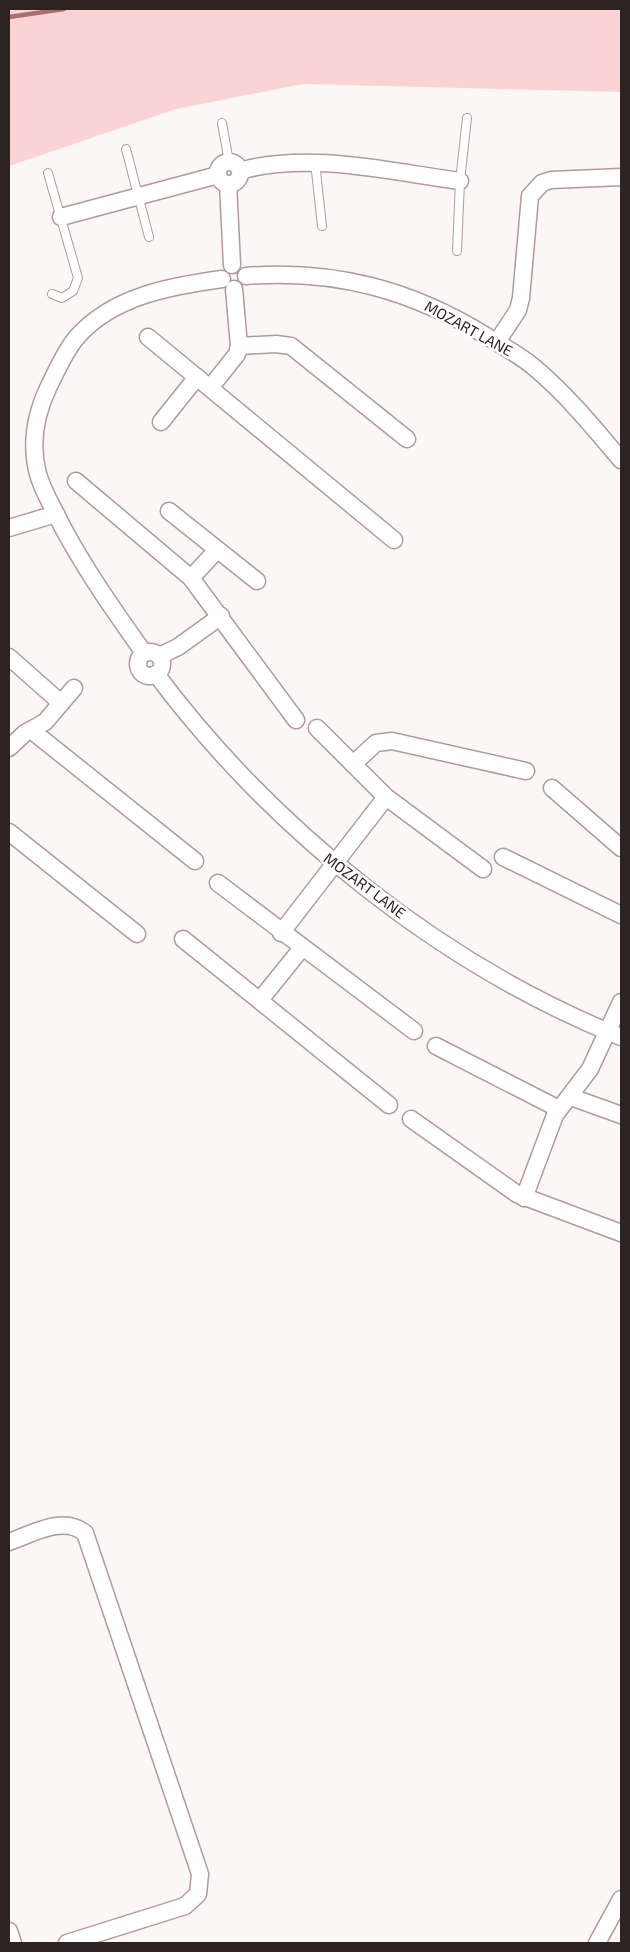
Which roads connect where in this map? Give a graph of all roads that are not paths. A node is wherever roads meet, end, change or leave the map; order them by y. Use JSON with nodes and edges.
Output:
{"nodes":[{"id":1,"x":467,"y":118,"type":"dead end"},
{"id":2,"x":222,"y":123,"type":"dead end"},
{"id":3,"x":126,"y":149,"type":"dead end"},
{"id":4,"x":315,"y":162,"type":"junction"},
{"id":5,"x":234,"y":167,"type":"junction"},
{"id":6,"x":48,"y":173,"type":"dead end"},
{"id":7,"x":621,"y":177,"type":"edge"},
{"id":8,"x":223,"y":179,"type":"junction"},
{"id":9,"x":460,"y":181,"type":"junction"},
{"id":10,"x":138,"y":196,"type":"junction"},
{"id":11,"x":61,"y":217,"type":"junction"},
{"id":12,"x":322,"y":226,"type":"dead end"},
{"id":13,"x":149,"y":237,"type":"dead end"},
{"id":14,"x":457,"y":250,"type":"dead end"},
{"id":15,"x":232,"y":265,"type":"junction"},
{"id":16,"x":246,"y":276,"type":"junction"},
{"id":17,"x":228,"y":284,"type":"junction"},
{"id":18,"x":52,"y":294,"type":"dead end"},
{"id":19,"x":148,"y":337,"type":"dead end"},
{"id":20,"x":497,"y":342,"type":"junction"},
{"id":21,"x":239,"y":346,"type":"junction"},
{"id":22,"x":197,"y":377,"type":"junction"},
{"id":23,"x":210,"y":388,"type":"junction"},
{"id":24,"x":161,"y":422,"type":"dead end"},
{"id":25,"x":406,"y":439,"type":"dead end"},
{"id":26,"x":621,"y":460,"type":"edge"},
{"id":27,"x":76,"y":481,"type":"dead end"},
{"id":28,"x":168,"y":511,"type":"dead end"},
{"id":29,"x":56,"y":514,"type":"junction"},
{"id":30,"x":9,"y":528,"type":"edge"},
{"id":31,"x":394,"y":540,"type":"dead end"},
{"id":32,"x":216,"y":551,"type":"junction"},
{"id":33,"x":191,"y":578,"type":"junction"},
{"id":34,"x":257,"y":581,"type":"dead end"},
{"id":35,"x":220,"y":616,"type":"junction"},
{"id":36,"x":152,"y":654,"type":"junction"},
{"id":37,"x":9,"y":657,"type":"edge"},
{"id":38,"x":74,"y":688,"type":"dead end"},
{"id":39,"x":61,"y":703,"type":"junction"},
{"id":40,"x":296,"y":720,"type":"dead end"},
{"id":41,"x":317,"y":728,"type":"dead end"},
{"id":42,"x":31,"y":730,"type":"junction"},
{"id":43,"x":9,"y":748,"type":"edge"},
{"id":44,"x":353,"y":764,"type":"junction"},
{"id":45,"x":526,"y":771,"type":"dead end"},
{"id":46,"x":552,"y":788,"type":"dead end"},
{"id":47,"x":386,"y":797,"type":"junction"},
{"id":48,"x":9,"y":832,"type":"edge"},
{"id":49,"x":621,"y":848,"type":"edge"},
{"id":50,"x":503,"y":857,"type":"dead end"},
{"id":51,"x":195,"y":862,"type":"dead end"},
{"id":52,"x":335,"y":862,"type":"junction"},
{"id":53,"x":483,"y":869,"type":"dead end"},
{"id":54,"x":218,"y":883,"type":"dead end"},
{"id":55,"x":621,"y":915,"type":"edge"},
{"id":56,"x":281,"y":933,"type":"junction"},
{"id":57,"x":137,"y":934,"type":"dead end"},
{"id":58,"x":183,"y":939,"type":"dead end"},
{"id":59,"x":302,"y":948,"type":"junction"},
{"id":60,"x":260,"y":1000,"type":"junction"},
{"id":61,"x":621,"y":1002,"type":"edge"},
{"id":62,"x":414,"y":1031,"type":"dead end"},
{"id":63,"x":614,"y":1034,"type":"edge"},
{"id":64,"x":436,"y":1046,"type":"dead end"},
{"id":65,"x":571,"y":1097,"type":"junction"},
{"id":66,"x":389,"y":1105,"type":"dead end"},
{"id":67,"x":559,"y":1109,"type":"junction"},
{"id":68,"x":621,"y":1115,"type":"edge"},
{"id":69,"x":411,"y":1119,"type":"dead end"},
{"id":70,"x":524,"y":1198,"type":"junction"},
{"id":71,"x":621,"y":1233,"type":"edge"},
{"id":72,"x":9,"y":1542,"type":"edge"},
{"id":73,"x":621,"y":1899,"type":"edge"},
{"id":74,"x":9,"y":1931,"type":"edge"},
{"id":75,"x":13,"y":1943,"type":"edge"},
{"id":76,"x":67,"y":1943,"type":"edge"},
{"id":77,"x":597,"y":1943,"type":"edge"}],
"edges":[{"from":1,"to":9,"type":"lane"},
{"from":2,"to":5,"type":"lane"},
{"from":3,"to":10,"type":"lane"},
{"from":4,"to":5,"type":"street"},
{"from":4,"to":9,"type":"street"},
{"from":4,"to":12,"type":"lane"},
{"from":5,"to":8,"type":"street"},
{"from":6,"to":11,"type":"lane"},
{"from":7,"to":20,"type":"street"},
{"from":8,"to":10,"type":"street"},
{"from":8,"to":15,"type":"street"},
{"from":9,"to":14,"type":"lane"},
{"from":10,"to":11,"type":"street"},
{"from":10,"to":13,"type":"lane"},
{"from":11,"to":18,"type":"lane"},
{"from":15,"to":16,"type":"street"},
{"from":15,"to":17,"type":"street"},
{"from":16,"to":17,"type":"street"},
{"from":16,"to":20,"type":"street","name":"MOZART LANE"},
{"from":17,"to":21,"type":"street"},
{"from":17,"to":29,"type":"street"},
{"from":19,"to":22,"type":"street"},
{"from":20,"to":26,"type":"street","name":"MOZART LANE"},
{"from":21,"to":23,"type":"street"},
{"from":21,"to":25,"type":"street"},
{"from":22,"to":23,"type":"street"},
{"from":22,"to":24,"type":"street"},
{"from":23,"to":31,"type":"street"},
{"from":27,"to":33,"type":"street"},
{"from":28,"to":32,"type":"street"},
{"from":29,"to":30,"type":"street"},
{"from":29,"to":36,"type":"street"},
{"from":32,"to":33,"type":"street"},
{"from":32,"to":34,"type":"street"},
{"from":33,"to":35,"type":"street"},
{"from":35,"to":36,"type":"street"},
{"from":35,"to":40,"type":"street"},
{"from":36,"to":52,"type":"street","name":"MOZART LANE"},
{"from":37,"to":39,"type":"street"},
{"from":38,"to":39,"type":"street"},
{"from":39,"to":42,"type":"street"},
{"from":41,"to":44,"type":"street"},
{"from":42,"to":43,"type":"street"},
{"from":42,"to":51,"type":"street"},
{"from":44,"to":45,"type":"street"},
{"from":44,"to":47,"type":"street"},
{"from":46,"to":49,"type":"street"},
{"from":47,"to":52,"type":"street"},
{"from":47,"to":53,"type":"street"},
{"from":48,"to":57,"type":"street"},
{"from":50,"to":55,"type":"street"},
{"from":52,"to":56,"type":"street"},
{"from":52,"to":63,"type":"street","name":"MOZART LANE"},
{"from":54,"to":56,"type":"street"},
{"from":56,"to":59,"type":"street"},
{"from":58,"to":60,"type":"street"},
{"from":59,"to":60,"type":"street"},
{"from":59,"to":62,"type":"street"},
{"from":60,"to":66,"type":"street"},
{"from":61,"to":63,"type":"street"},
{"from":63,"to":65,"type":"street"},
{"from":64,"to":67,"type":"street"},
{"from":65,"to":67,"type":"street"},
{"from":65,"to":68,"type":"street"},
{"from":67,"to":70,"type":"street"},
{"from":69,"to":70,"type":"street"},
{"from":70,"to":71,"type":"street"},
{"from":72,"to":76,"type":"street"},
{"from":73,"to":77,"type":"street"},
{"from":74,"to":75,"type":"street"}]}
